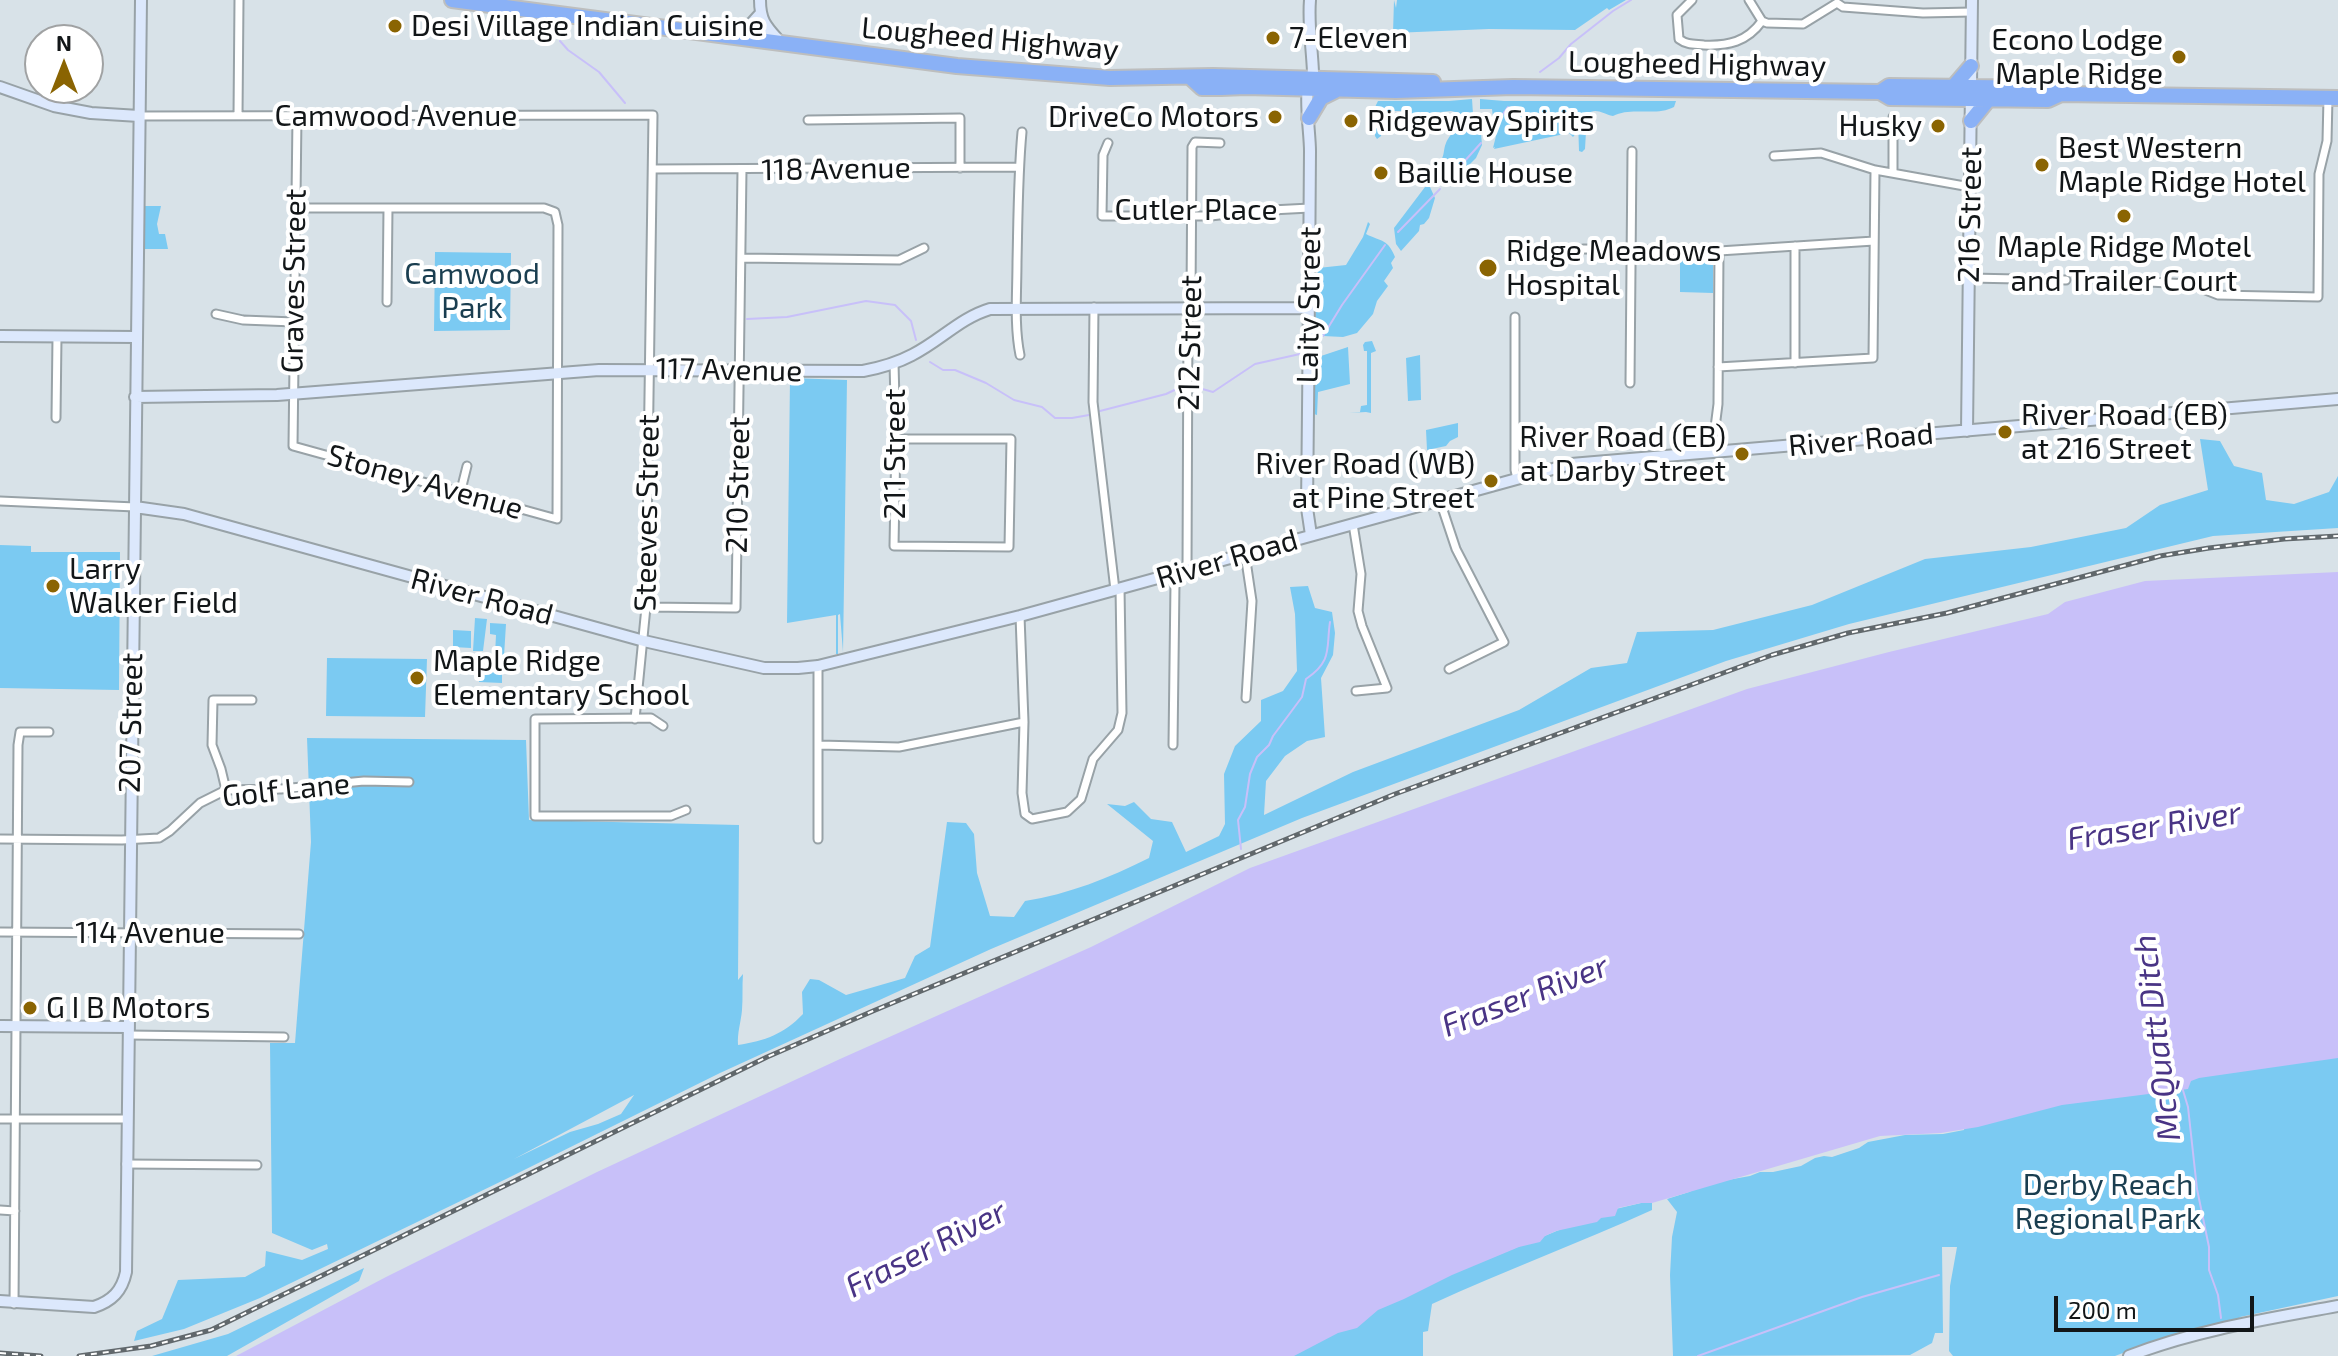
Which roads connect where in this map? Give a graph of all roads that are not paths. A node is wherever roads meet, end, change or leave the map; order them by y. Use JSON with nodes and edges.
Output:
{"nodes":[{"id":1,"x":141,"y":0,"type":"edge"},
{"id":2,"x":239,"y":0,"type":"edge"},
{"id":3,"x":454,"y":0,"type":"edge"},
{"id":4,"x":760,"y":0,"type":"edge"},
{"id":5,"x":1310,"y":0,"type":"edge"},
{"id":6,"x":1692,"y":0,"type":"edge"},
{"id":7,"x":1749,"y":0,"type":"edge"},
{"id":8,"x":484,"y":2,"type":"edge"},
{"id":9,"x":1837,"y":2,"type":"edge"},
{"id":10,"x":508,"y":4,"type":"edge"},
{"id":11,"x":1972,"y":6,"type":"edge"},
{"id":12,"x":760,"y":14,"type":"junction"},
{"id":13,"x":1762,"y":21,"type":"junction"},
{"id":14,"x":739,"y":37,"type":"junction"},
{"id":15,"x":781,"y":43,"type":"junction"},
{"id":16,"x":1971,"y":66,"type":"junction"},
{"id":17,"x":1309,"y":81,"type":"junction"},
{"id":18,"x":0,"y":87,"type":"edge"},
{"id":19,"x":1513,"y":87,"type":"junction"},
{"id":20,"x":1953,"y":87,"type":"junction"},
{"id":21,"x":1337,"y":90,"type":"junction"},
{"id":22,"x":1880,"y":92,"type":"junction"},
{"id":23,"x":1971,"y":93,"type":"junction"},
{"id":24,"x":2061,"y":94,"type":"junction"},
{"id":25,"x":2333,"y":98,"type":"edge"},
{"id":26,"x":1988,"y":100,"type":"junction"},
{"id":27,"x":653,"y":115,"type":"joint"},
{"id":28,"x":139,"y":116,"type":"junction"},
{"id":29,"x":238,"y":116,"type":"junction"},
{"id":30,"x":297,"y":116,"type":"junction"},
{"id":31,"x":1893,"y":117,"type":"dead end"},
{"id":32,"x":1309,"y":118,"type":"junction"},
{"id":33,"x":808,"y":120,"type":"dead end"},
{"id":34,"x":1971,"y":121,"type":"junction"},
{"id":35,"x":1022,"y":132,"type":"dead end"},
{"id":36,"x":1108,"y":143,"type":"dead end"},
{"id":37,"x":1220,"y":143,"type":"dead end"},
{"id":38,"x":1632,"y":151,"type":"dead end"},
{"id":39,"x":1774,"y":156,"type":"dead end"},
{"id":40,"x":1018,"y":167,"type":"junction"},
{"id":41,"x":960,"y":168,"type":"junction"},
{"id":42,"x":653,"y":169,"type":"junction"},
{"id":43,"x":742,"y":170,"type":"junction"},
{"id":44,"x":1875,"y":170,"type":"junction"},
{"id":45,"x":1893,"y":172,"type":"junction"},
{"id":46,"x":1970,"y":187,"type":"junction"},
{"id":47,"x":295,"y":208,"type":"junction"},
{"id":48,"x":388,"y":208,"type":"junction"},
{"id":49,"x":1310,"y":208,"type":"junction"},
{"id":50,"x":1192,"y":216,"type":"junction"},
{"id":51,"x":1874,"y":241,"type":"junction"},
{"id":52,"x":1795,"y":246,"type":"junction"},
{"id":53,"x":924,"y":248,"type":"dead end"},
{"id":54,"x":1583,"y":249,"type":"dead end"},
{"id":55,"x":1631,"y":249,"type":"junction"},
{"id":56,"x":1719,"y":251,"type":"junction"},
{"id":57,"x":741,"y":258,"type":"junction"},
{"id":58,"x":1970,"y":278,"type":"junction"},
{"id":59,"x":2066,"y":280,"type":"dead end"},
{"id":60,"x":2127,"y":281,"type":"dead end"},
{"id":61,"x":387,"y":302,"type":"dead end"},
{"id":62,"x":1094,"y":307,"type":"junction"},
{"id":63,"x":1190,"y":307,"type":"junction"},
{"id":64,"x":1016,"y":308,"type":"junction"},
{"id":65,"x":1308,"y":308,"type":"junction"},
{"id":66,"x":216,"y":314,"type":"dead end"},
{"id":67,"x":1515,"y":317,"type":"dead end"},
{"id":68,"x":294,"y":322,"type":"junction"},
{"id":69,"x":0,"y":336,"type":"edge"},
{"id":70,"x":57,"y":337,"type":"junction"},
{"id":71,"x":136,"y":337,"type":"junction"},
{"id":72,"x":1020,"y":355,"type":"dead end"},
{"id":73,"x":894,"y":363,"type":"junction"},
{"id":74,"x":1795,"y":363,"type":"junction"},
{"id":75,"x":1718,"y":367,"type":"junction"},
{"id":76,"x":649,"y":369,"type":"junction"},
{"id":77,"x":739,"y":370,"type":"junction"},
{"id":78,"x":558,"y":373,"type":"junction"},
{"id":79,"x":1630,"y":383,"type":"dead end"},
{"id":80,"x":293,"y":393,"type":"junction"},
{"id":81,"x":135,"y":397,"type":"junction"},
{"id":82,"x":2338,"y":399,"type":"edge"},
{"id":83,"x":56,"y":418,"type":"dead end"},
{"id":84,"x":1967,"y":431,"type":"junction"},
{"id":85,"x":896,"y":439,"type":"junction"},
{"id":86,"x":293,"y":446,"type":"joint"},
{"id":87,"x":1712,"y":451,"type":"junction"},
{"id":88,"x":467,"y":466,"type":"dead end"},
{"id":89,"x":1517,"y":479,"type":"junction"},
{"id":90,"x":460,"y":494,"type":"junction"},
{"id":91,"x":0,"y":501,"type":"edge"},
{"id":92,"x":1440,"y":501,"type":"junction"},
{"id":93,"x":135,"y":507,"type":"junction"},
{"id":94,"x":1353,"y":524,"type":"junction"},
{"id":95,"x":1311,"y":535,"type":"junction"},
{"id":96,"x":1245,"y":554,"type":"junction"},
{"id":97,"x":1187,"y":570,"type":"junction"},
{"id":98,"x":1173,"y":574,"type":"junction"},
{"id":99,"x":1117,"y":589,"type":"junction"},
{"id":100,"x":646,"y":607,"type":"junction"},
{"id":101,"x":1020,"y":616,"type":"junction"},
{"id":102,"x":644,"y":641,"type":"junction"},
{"id":103,"x":818,"y":666,"type":"junction"},
{"id":104,"x":1449,"y":669,"type":"dead end"},
{"id":105,"x":1356,"y":691,"type":"dead end"},
{"id":106,"x":1246,"y":698,"type":"dead end"},
{"id":107,"x":252,"y":700,"type":"dead end"},
{"id":108,"x":635,"y":719,"type":"junction"},
{"id":109,"x":1024,"y":722,"type":"junction"},
{"id":110,"x":663,"y":726,"type":"dead end"},
{"id":111,"x":49,"y":732,"type":"dead end"},
{"id":112,"x":819,"y":745,"type":"junction"},
{"id":113,"x":1173,"y":745,"type":"dead end"},
{"id":114,"x":409,"y":782,"type":"dead end"},
{"id":115,"x":226,"y":790,"type":"junction"},
{"id":116,"x":686,"y":810,"type":"dead end"},
{"id":117,"x":0,"y":839,"type":"edge"},
{"id":118,"x":19,"y":839,"type":"junction"},
{"id":119,"x":130,"y":839,"type":"junction"},
{"id":120,"x":818,"y":839,"type":"dead end"},
{"id":121,"x":0,"y":932,"type":"edge"},
{"id":122,"x":17,"y":932,"type":"junction"},
{"id":123,"x":129,"y":933,"type":"junction"},
{"id":124,"x":299,"y":934,"type":"dead end"},
{"id":125,"x":0,"y":1026,"type":"edge"},
{"id":126,"x":16,"y":1026,"type":"junction"},
{"id":127,"x":128,"y":1031,"type":"junction"},
{"id":128,"x":284,"y":1037,"type":"dead end"},
{"id":129,"x":0,"y":1119,"type":"edge"},
{"id":130,"x":16,"y":1119,"type":"junction"},
{"id":131,"x":126,"y":1119,"type":"junction"},
{"id":132,"x":126,"y":1164,"type":"junction"},
{"id":133,"x":257,"y":1165,"type":"dead end"},
{"id":134,"x":0,"y":1210,"type":"edge"},
{"id":135,"x":15,"y":1211,"type":"junction"},
{"id":136,"x":0,"y":1301,"type":"edge"},
{"id":137,"x":14,"y":1304,"type":"junction"},
{"id":138,"x":2338,"y":1306,"type":"edge"},
{"id":139,"x":2129,"y":1356,"type":"edge"}],
"edges":[{"from":1,"to":28,"type":"street","name":"207 Street"},
{"from":2,"to":29,"type":"street"},
{"from":3,"to":8,"type":"highway","name":"Lougheed Highway"},
{"from":4,"to":12,"type":"street"},
{"from":5,"to":17,"type":"street","name":"Laity Street"},
{"from":6,"to":13,"type":"street"},
{"from":7,"to":13,"type":"street"},
{"from":8,"to":10,"type":"highway","name":"Lougheed Highway"},
{"from":9,"to":11,"type":"street"},
{"from":9,"to":13,"type":"street"},
{"from":10,"to":14,"type":"highway","name":"Lougheed Highway"},
{"from":11,"to":16,"type":"street","name":"216 Street"},
{"from":12,"to":14,"type":"street"},
{"from":12,"to":15,"type":"street"},
{"from":14,"to":15,"type":"highway","name":"Lougheed Highway"},
{"from":15,"to":17,"type":"highway","name":"Lougheed Highway"},
{"from":16,"to":20,"type":"highway"},
{"from":16,"to":23,"type":"street","name":"216 Street"},
{"from":17,"to":19,"type":"highway","name":"Lougheed Highway"},
{"from":17,"to":21,"type":"highway","name":"Lougheed Highway"},
{"from":17,"to":32,"type":"street","name":"Laity Street"},
{"from":18,"to":28,"type":"street"},
{"from":19,"to":21,"type":"highway","name":"Lougheed Highway"},
{"from":19,"to":22,"type":"highway","name":"Lougheed Highway"},
{"from":20,"to":22,"type":"highway","name":"Lougheed Highway"},
{"from":20,"to":23,"type":"highway","name":"Lougheed Highway"},
{"from":21,"to":32,"type":"highway"},
{"from":22,"to":23,"type":"highway","name":"Lougheed Highway"},
{"from":23,"to":24,"type":"highway","name":"Lougheed Highway"},
{"from":23,"to":26,"type":"highway","name":"Lougheed Highway"},
{"from":23,"to":34,"type":"street","name":"216 Street"},
{"from":24,"to":25,"type":"highway","name":"Lougheed Highway"},
{"from":24,"to":26,"type":"highway","name":"Lougheed Highway"},
{"from":25,"to":60,"type":"street"},
{"from":26,"to":34,"type":"highway"},
{"from":27,"to":30,"type":"street","name":"Camwood Avenue"},
{"from":27,"to":42,"type":"street","name":"Steeves Street"},
{"from":28,"to":29,"type":"street","name":"Camwood Avenue"},
{"from":28,"to":71,"type":"street","name":"207 Street"},
{"from":29,"to":30,"type":"street","name":"Camwood Avenue"},
{"from":30,"to":47,"type":"street","name":"Graves Street"},
{"from":31,"to":45,"type":"street"},
{"from":32,"to":49,"type":"street","name":"Laity Street"},
{"from":33,"to":41,"type":"street"},
{"from":34,"to":46,"type":"street","name":"216 Street"},
{"from":35,"to":40,"type":"street"},
{"from":36,"to":50,"type":"street","name":"Cutler Place"},
{"from":37,"to":50,"type":"street","name":"212 Street"},
{"from":38,"to":55,"type":"street"},
{"from":39,"to":44,"type":"street"},
{"from":40,"to":41,"type":"street","name":"118 Avenue"},
{"from":40,"to":64,"type":"street"},
{"from":41,"to":43,"type":"street","name":"118 Avenue"},
{"from":42,"to":43,"type":"street","name":"118 Avenue"},
{"from":42,"to":76,"type":"street","name":"Steeves Street"},
{"from":43,"to":57,"type":"street","name":"210 Street"},
{"from":44,"to":45,"type":"street"},
{"from":44,"to":51,"type":"street"},
{"from":45,"to":46,"type":"street"},
{"from":46,"to":58,"type":"street","name":"216 Street"},
{"from":47,"to":48,"type":"street"},
{"from":47,"to":68,"type":"street","name":"Graves Street"},
{"from":48,"to":61,"type":"street"},
{"from":48,"to":78,"type":"street"},
{"from":49,"to":50,"type":"street","name":"Cutler Place"},
{"from":49,"to":65,"type":"street","name":"Laity Street"},
{"from":50,"to":63,"type":"street","name":"212 Street"},
{"from":51,"to":52,"type":"street"},
{"from":51,"to":74,"type":"street"},
{"from":52,"to":56,"type":"street"},
{"from":52,"to":74,"type":"street"},
{"from":53,"to":57,"type":"street"},
{"from":54,"to":55,"type":"street"},
{"from":55,"to":56,"type":"street"},
{"from":55,"to":79,"type":"street"},
{"from":56,"to":75,"type":"street"},
{"from":57,"to":77,"type":"street","name":"210 Street"},
{"from":58,"to":59,"type":"street"},
{"from":58,"to":84,"type":"street","name":"216 Street"},
{"from":62,"to":63,"type":"street","name":"117 Avenue"},
{"from":62,"to":64,"type":"street","name":"117 Avenue"},
{"from":62,"to":99,"type":"street"},
{"from":63,"to":65,"type":"street","name":"117 Avenue"},
{"from":63,"to":97,"type":"street","name":"212 Street"},
{"from":64,"to":72,"type":"street"},
{"from":64,"to":73,"type":"street","name":"117 Avenue"},
{"from":65,"to":95,"type":"street","name":"Laity Street"},
{"from":66,"to":68,"type":"street"},
{"from":67,"to":89,"type":"street"},
{"from":68,"to":80,"type":"street","name":"Graves Street"},
{"from":69,"to":70,"type":"street"},
{"from":70,"to":71,"type":"street"},
{"from":70,"to":83,"type":"street"},
{"from":71,"to":81,"type":"street","name":"207 Street"},
{"from":73,"to":77,"type":"street","name":"117 Avenue"},
{"from":73,"to":85,"type":"street","name":"211 Street"},
{"from":74,"to":75,"type":"street"},
{"from":75,"to":87,"type":"street"},
{"from":76,"to":77,"type":"street","name":"117 Avenue"},
{"from":76,"to":78,"type":"street","name":"117 Avenue"},
{"from":76,"to":100,"type":"street","name":"Steeves Street"},
{"from":77,"to":100,"type":"street","name":"210 Street"},
{"from":78,"to":80,"type":"street","name":"117 Avenue"},
{"from":78,"to":90,"type":"street","name":"Stoney Avenue"},
{"from":80,"to":81,"type":"street","name":"117 Avenue"},
{"from":80,"to":86,"type":"street","name":"Graves Street"},
{"from":81,"to":93,"type":"street","name":"207 Street"},
{"from":82,"to":84,"type":"street","name":"River Road"},
{"from":84,"to":87,"type":"street","name":"River Road"},
{"from":85,"to":85,"type":"street","name":"211 Street"},
{"from":86,"to":90,"type":"street","name":"Stoney Avenue"},
{"from":87,"to":89,"type":"street","name":"River Road"},
{"from":88,"to":90,"type":"street"},
{"from":89,"to":92,"type":"street","name":"River Road"},
{"from":91,"to":93,"type":"street"},
{"from":92,"to":94,"type":"street","name":"River Road"},
{"from":92,"to":104,"type":"street"},
{"from":93,"to":102,"type":"street","name":"River Road"},
{"from":93,"to":119,"type":"street","name":"207 Street"},
{"from":94,"to":95,"type":"street","name":"River Road"},
{"from":94,"to":105,"type":"street"},
{"from":95,"to":96,"type":"street","name":"River Road"},
{"from":96,"to":97,"type":"street","name":"River Road"},
{"from":96,"to":106,"type":"street"},
{"from":97,"to":98,"type":"street","name":"River Road"},
{"from":98,"to":99,"type":"street","name":"River Road"},
{"from":98,"to":113,"type":"street"},
{"from":99,"to":101,"type":"street","name":"River Road"},
{"from":99,"to":109,"type":"street"},
{"from":100,"to":102,"type":"street","name":"Steeves Street"},
{"from":101,"to":103,"type":"street","name":"River Road"},
{"from":101,"to":109,"type":"street"},
{"from":102,"to":103,"type":"street","name":"River Road"},
{"from":102,"to":108,"type":"street","name":"Steeves Street"},
{"from":103,"to":112,"type":"street"},
{"from":107,"to":115,"type":"street"},
{"from":108,"to":110,"type":"street"},
{"from":108,"to":116,"type":"street"},
{"from":109,"to":112,"type":"street"},
{"from":111,"to":118,"type":"street"},
{"from":112,"to":120,"type":"street"},
{"from":114,"to":115,"type":"street","name":"Golf Lane"},
{"from":115,"to":119,"type":"street","name":"Golf Lane"},
{"from":117,"to":118,"type":"street","name":"Golf Lane"},
{"from":118,"to":119,"type":"street","name":"Golf Lane"},
{"from":118,"to":122,"type":"street"},
{"from":119,"to":123,"type":"street","name":"207 Street"},
{"from":121,"to":122,"type":"street","name":"114 Avenue"},
{"from":122,"to":123,"type":"street","name":"114 Avenue"},
{"from":122,"to":126,"type":"street"},
{"from":123,"to":124,"type":"street","name":"114 Avenue"},
{"from":123,"to":127,"type":"street","name":"207 Street"},
{"from":125,"to":126,"type":"street"},
{"from":126,"to":127,"type":"street"},
{"from":126,"to":130,"type":"street"},
{"from":127,"to":128,"type":"street"},
{"from":127,"to":131,"type":"street","name":"207 Street"},
{"from":129,"to":130,"type":"street"},
{"from":130,"to":131,"type":"street"},
{"from":130,"to":135,"type":"street"},
{"from":131,"to":132,"type":"street","name":"207 Street"},
{"from":132,"to":133,"type":"street"},
{"from":132,"to":137,"type":"street","name":"207 Street"},
{"from":134,"to":135,"type":"street"},
{"from":135,"to":137,"type":"street"},
{"from":136,"to":137,"type":"street"},
{"from":138,"to":139,"type":"street"}]}
